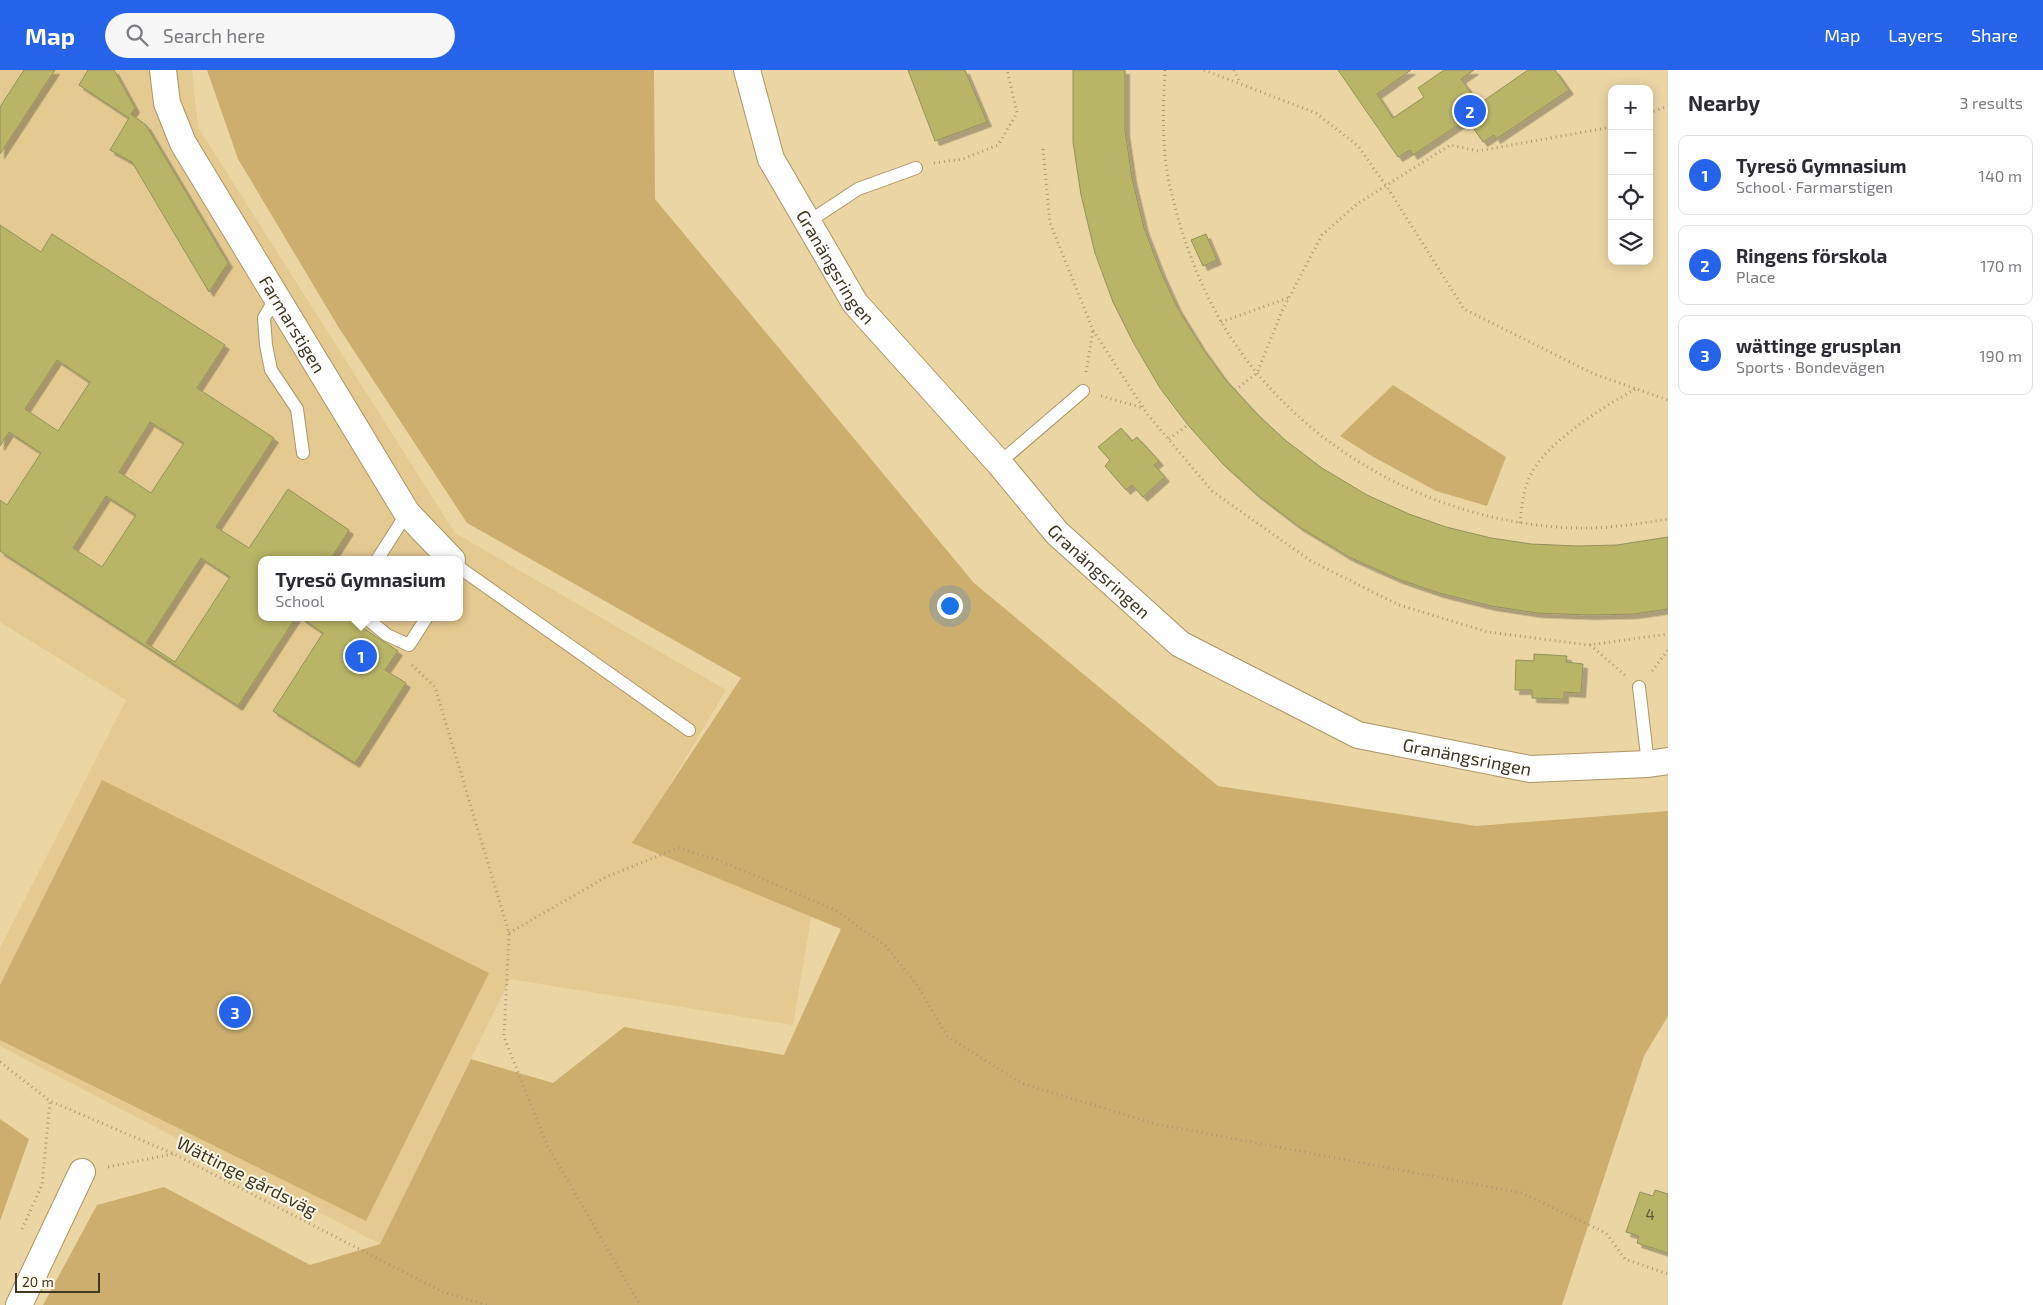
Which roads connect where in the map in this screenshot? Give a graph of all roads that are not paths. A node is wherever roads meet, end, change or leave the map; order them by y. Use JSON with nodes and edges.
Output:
{"nodes":[{"id":1,"x":163,"y":70,"type":"edge"},
{"id":2,"x":747,"y":70,"type":"edge"},
{"id":3,"x":916,"y":168,"type":"road end"},
{"id":4,"x":808,"y":222,"type":"junction"},
{"id":5,"x":276,"y":297,"type":"junction"},
{"id":6,"x":1083,"y":391,"type":"dead end"},
{"id":7,"x":303,"y":453,"type":"dead end"},
{"id":8,"x":999,"y":463,"type":"junction"},
{"id":9,"x":406,"y":513,"type":"junction"},
{"id":10,"x":379,"y":556,"type":"edge"},
{"id":11,"x":448,"y":556,"type":"edge"},
{"id":12,"x":463,"y":570,"type":"edge"},
{"id":13,"x":370,"y":621,"type":"edge"},
{"id":14,"x":424,"y":621,"type":"edge"},
{"id":15,"x":1639,"y":687,"type":"dead end"},
{"id":16,"x":689,"y":730,"type":"dead end"},
{"id":17,"x":1658,"y":762,"type":"edge"},
{"id":18,"x":82,"y":1172,"type":"dead end"},
{"id":19,"x":19,"y":1305,"type":"edge"}],
"edges":[{"from":1,"to":5,"type":"street","name":"Farmarstigen"},
{"from":2,"to":4,"type":"street","name":"Granängsringen"},
{"from":3,"to":4,"type":"lane"},
{"from":4,"to":8,"type":"street","name":"Granängsringen"},
{"from":5,"to":7,"type":"lane"},
{"from":5,"to":9,"type":"street","name":"Farmarstigen"},
{"from":6,"to":8,"type":"lane"},
{"from":8,"to":17,"type":"street","name":"Granängsringen"},
{"from":9,"to":10,"type":"lane"},
{"from":9,"to":11,"type":"street","name":"Farmarstigen"},
{"from":12,"to":16,"type":"lane"},
{"from":13,"to":14,"type":"lane"},
{"from":15,"to":17,"type":"lane"},
{"from":18,"to":19,"type":"street"}]}
